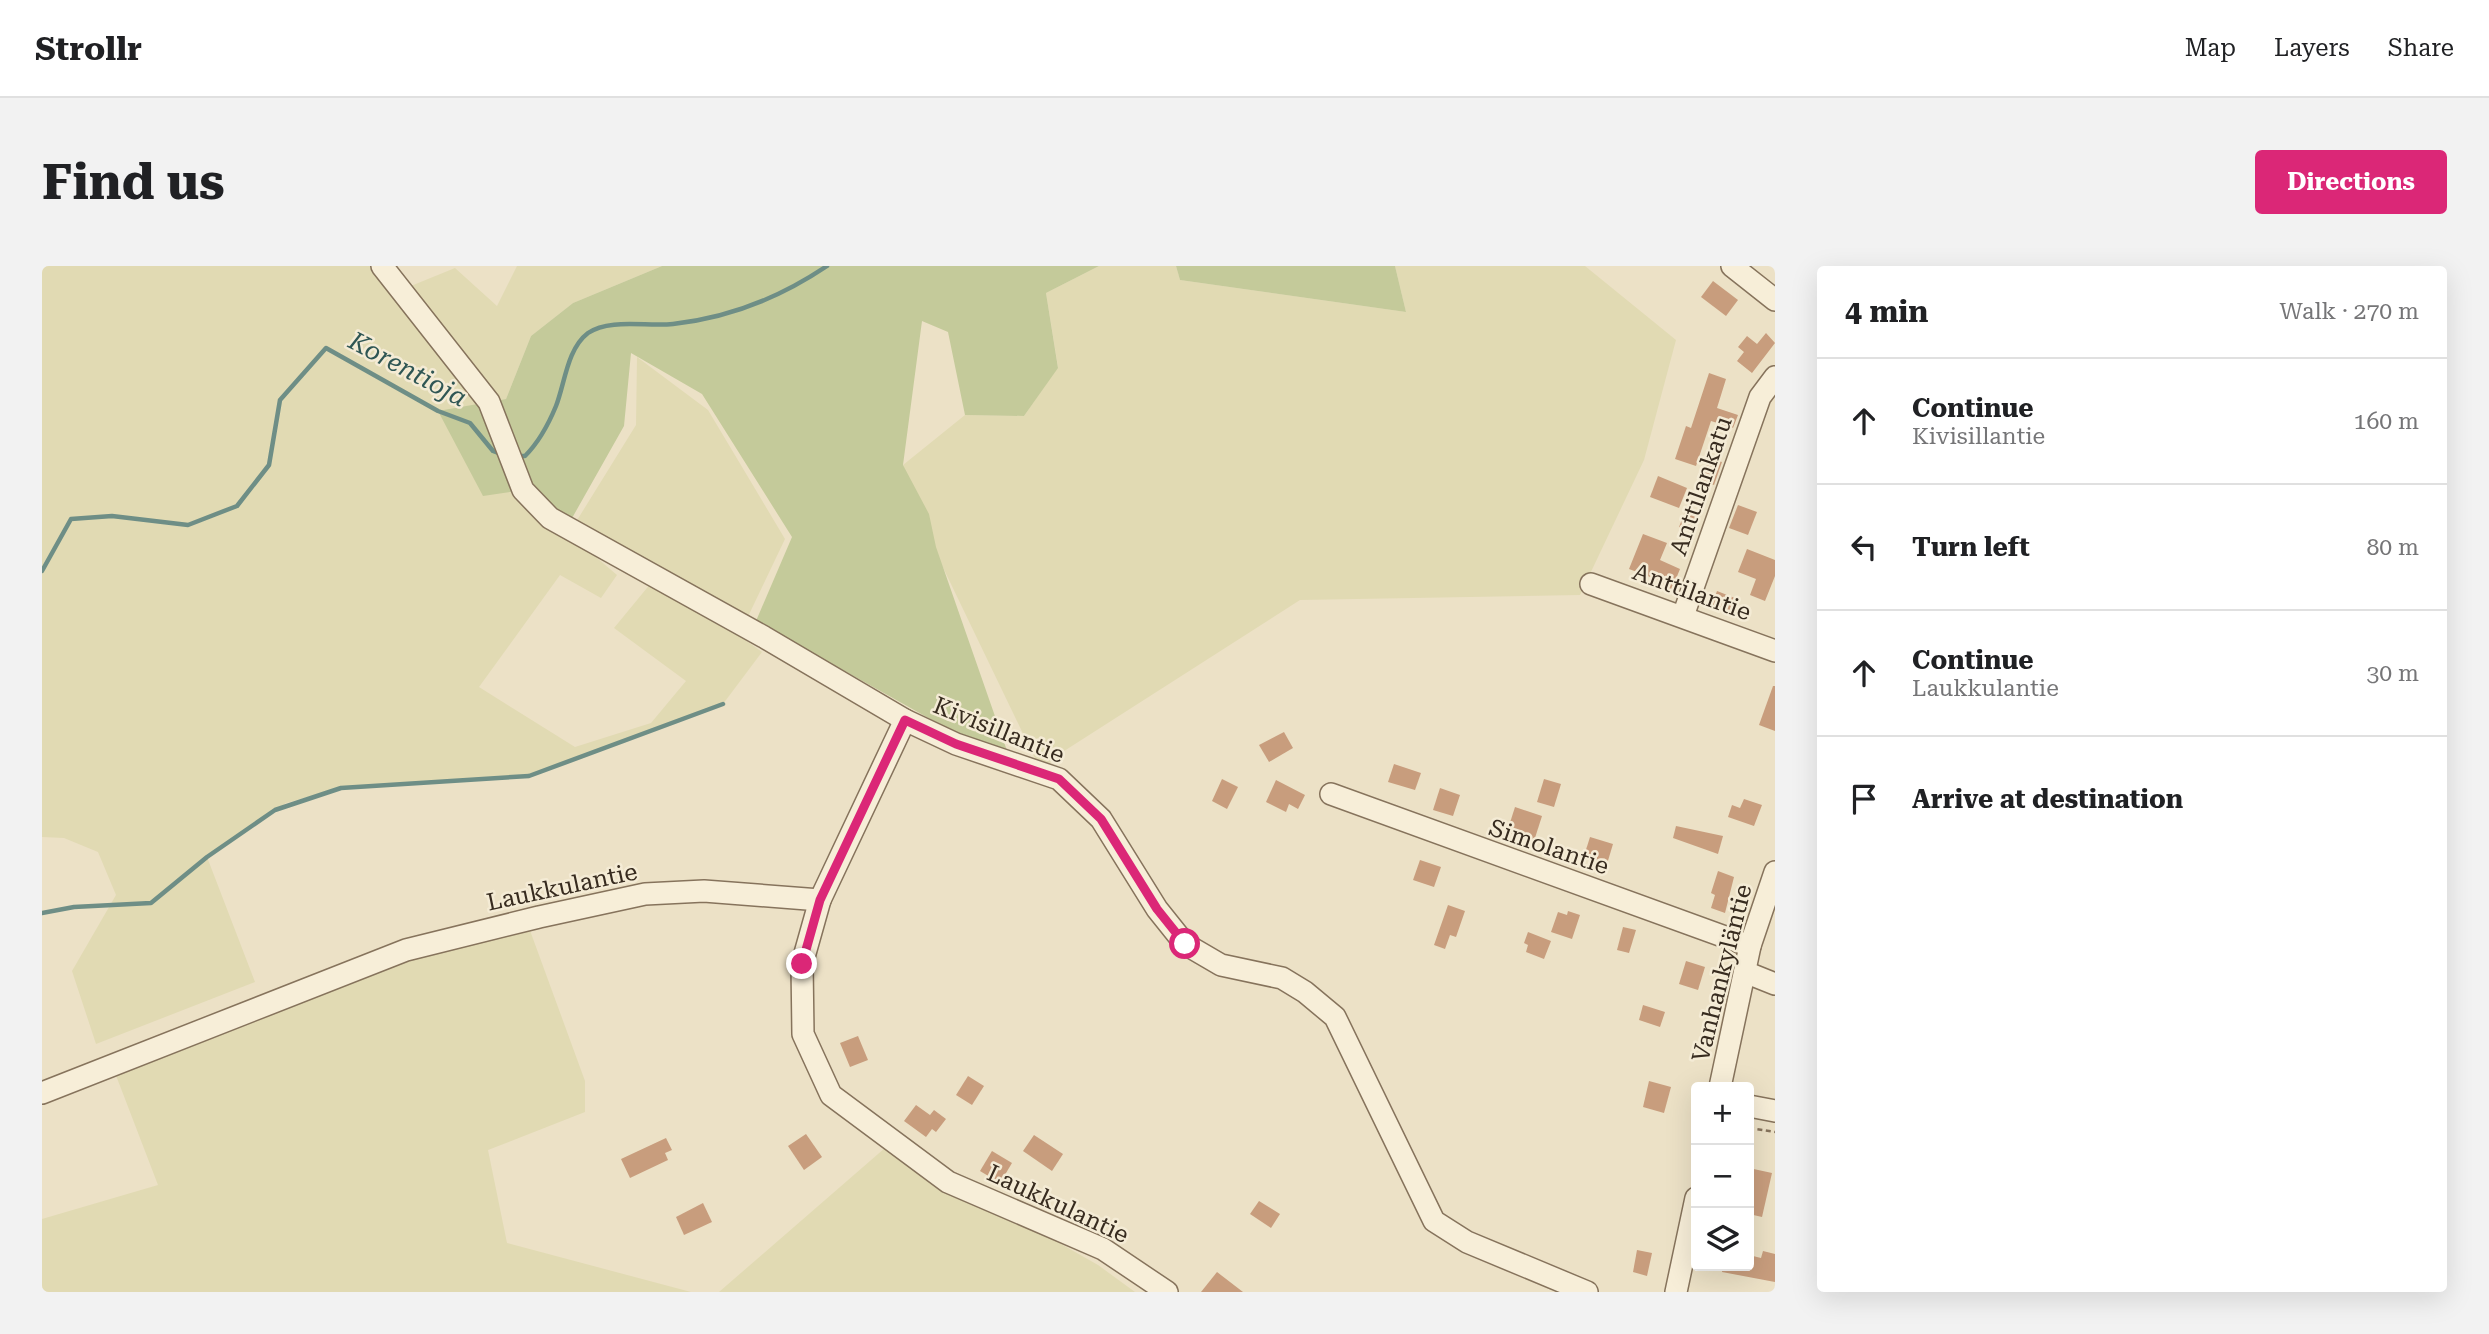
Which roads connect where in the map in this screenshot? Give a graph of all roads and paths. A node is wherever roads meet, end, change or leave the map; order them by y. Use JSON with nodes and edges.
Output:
{"nodes":[{"id":1,"x":382,"y":266,"type":"edge"},
{"id":2,"x":1732,"y":266,"type":"edge"},
{"id":3,"x":1775,"y":300,"type":"edge"},
{"id":4,"x":1775,"y":377,"type":"edge"},
{"id":5,"x":1591,"y":584,"type":"dead end"},
{"id":6,"x":1683,"y":616,"type":"junction"},
{"id":7,"x":1775,"y":651,"type":"edge"},
{"id":8,"x":905,"y":720,"type":"junction"},
{"id":9,"x":1331,"y":794,"type":"dead end"},
{"id":10,"x":1775,"y":872,"type":"edge"},
{"id":11,"x":820,"y":900,"type":"junction"},
{"id":12,"x":1751,"y":946,"type":"junction"},
{"id":13,"x":1745,"y":972,"type":"junction"},
{"id":14,"x":1775,"y":984,"type":"edge"},
{"id":15,"x":1721,"y":1082,"type":"edge"},
{"id":16,"x":42,"y":1093,"type":"edge"},
{"id":17,"x":1754,"y":1107,"type":"edge"},
{"id":18,"x":1775,"y":1111,"type":"edge"},
{"id":19,"x":1754,"y":1129,"type":"edge"},
{"id":20,"x":1775,"y":1132,"type":"edge"},
{"id":21,"x":1694,"y":1208,"type":"edge"},
{"id":22,"x":1167,"y":1292,"type":"edge"},
{"id":23,"x":1587,"y":1292,"type":"edge"},
{"id":24,"x":1676,"y":1292,"type":"edge"}],
"edges":[{"from":1,"to":8,"type":"street","name":"Kivisillantie"},
{"from":2,"to":3,"type":"street"},
{"from":4,"to":6,"type":"street","name":"Anttilankatu"},
{"from":5,"to":6,"type":"street","name":"Anttilantie"},
{"from":6,"to":7,"type":"street","name":"Anttilantie"},
{"from":8,"to":11,"type":"street"},
{"from":8,"to":23,"type":"street","name":"Kivisillantie"},
{"from":9,"to":12,"type":"street","name":"Simolantie"},
{"from":10,"to":12,"type":"street","name":"Vanhankyläntie"},
{"from":11,"to":16,"type":"street","name":"Laukkulantie"},
{"from":11,"to":22,"type":"street","name":"Laukkulantie"},
{"from":12,"to":13,"type":"street","name":"Vanhankyläntie"},
{"from":13,"to":14,"type":"street"},
{"from":13,"to":15,"type":"street","name":"Vanhankyläntie"},
{"from":17,"to":18,"type":"street"},
{"from":19,"to":20,"type":"path"},
{"from":21,"to":24,"type":"street"}]}
